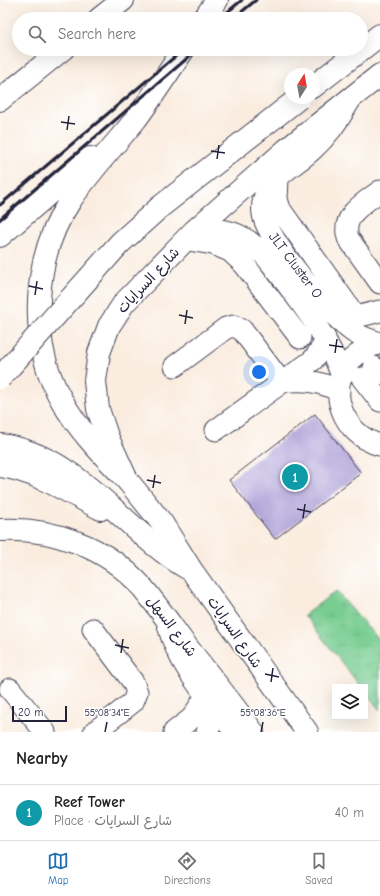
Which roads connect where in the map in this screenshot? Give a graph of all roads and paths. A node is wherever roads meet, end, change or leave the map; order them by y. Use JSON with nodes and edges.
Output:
{"nodes":[{"id":1,"x":123,"y":0,"type":"edge"},
{"id":2,"x":217,"y":0,"type":"edge"},
{"id":3,"x":108,"y":12,"type":"edge"},
{"id":4,"x":209,"y":12,"type":"edge"},
{"id":5,"x":380,"y":35,"type":"edge"},
{"id":6,"x":368,"y":44,"type":"edge"},
{"id":7,"x":54,"y":56,"type":"edge"},
{"id":8,"x":179,"y":56,"type":"edge"},
{"id":9,"x":353,"y":56,"type":"edge"},
{"id":10,"x":380,"y":75,"type":"edge"},
{"id":11,"x":320,"y":81,"type":"edge"},
{"id":12,"x":352,"y":97,"type":"junction"},
{"id":13,"x":0,"y":100,"type":"edge"},
{"id":14,"x":291,"y":104,"type":"edge"},
{"id":15,"x":136,"y":118,"type":"junction"},
{"id":16,"x":278,"y":179,"type":"junction"},
{"id":17,"x":380,"y":191,"type":"edge"},
{"id":18,"x":0,"y":236,"type":"edge"},
{"id":19,"x":190,"y":236,"type":"junction"},
{"id":20,"x":380,"y":283,"type":"edge"},
{"id":21,"x":380,"y":310,"type":"edge"},
{"id":22,"x":346,"y":315,"type":"junction"},
{"id":23,"x":300,"y":338,"type":"dead end"},
{"id":24,"x":325,"y":338,"type":"junction"},
{"id":25,"x":380,"y":343,"type":"edge"},
{"id":26,"x":174,"y":366,"type":"dead end"},
{"id":27,"x":359,"y":377,"type":"edge"},
{"id":28,"x":0,"y":378,"type":"edge"},
{"id":29,"x":281,"y":382,"type":"junction"},
{"id":30,"x":380,"y":401,"type":"edge"},
{"id":31,"x":216,"y":430,"type":"dead end"},
{"id":32,"x":380,"y":444,"type":"edge"},
{"id":33,"x":0,"y":445,"type":"edge"},
{"id":34,"x":0,"y":466,"type":"edge"},
{"id":35,"x":127,"y":480,"type":"junction"},
{"id":36,"x":128,"y":521,"type":"junction"},
{"id":37,"x":0,"y":530,"type":"edge"},
{"id":38,"x":72,"y":540,"type":"junction"},
{"id":39,"x":0,"y":544,"type":"edge"},
{"id":40,"x":192,"y":571,"type":"junction"},
{"id":41,"x":167,"y":620,"type":"junction"},
{"id":42,"x":93,"y":629,"type":"dead end"},
{"id":43,"x":10,"y":689,"type":"dead end"},
{"id":44,"x":209,"y":700,"type":"junction"},
{"id":45,"x":176,"y":725,"type":"edge"},
{"id":46,"x":45,"y":732,"type":"edge"},
{"id":47,"x":94,"y":732,"type":"edge"},
{"id":48,"x":208,"y":732,"type":"edge"},
{"id":49,"x":235,"y":732,"type":"edge"},
{"id":50,"x":253,"y":732,"type":"edge"},
{"id":51,"x":307,"y":732,"type":"edge"}],
"edges":[{"from":1,"to":3,"type":"main road"},
{"from":2,"to":4,"type":"main road"},
{"from":5,"to":6,"type":"main road"},
{"from":7,"to":13,"type":"main road"},
{"from":8,"to":15,"type":"main road"},
{"from":9,"to":11,"type":"main road"},
{"from":10,"to":12,"type":"main road","name":"شارع السرايات"},
{"from":12,"to":16,"type":"lane","name":"JLT Cluster O"},
{"from":12,"to":19,"type":"main road","name":"شارع السرايات"},
{"from":14,"to":28,"type":"main road","bridge":true},
{"from":15,"to":18,"type":"main road"},
{"from":15,"to":35,"type":"main road"},
{"from":16,"to":22,"type":"lane"},
{"from":16,"to":22,"type":"lane","name":"JLT Cluster O"},
{"from":17,"to":20,"type":"lane"},
{"from":19,"to":23,"type":"lane"},
{"from":19,"to":24,"type":"lane","name":"JLT Cluster O"},
{"from":19,"to":35,"type":"main road","name":"شارع السرايات"},
{"from":21,"to":22,"type":"lane"},
{"from":22,"to":25,"type":"lane","name":"JLT Cluster O"},
{"from":24,"to":27,"type":"lane","name":"JLT Cluster O"},
{"from":24,"to":29,"type":"lane"},
{"from":25,"to":27,"type":"lane","name":"JLT Cluster O"},
{"from":26,"to":29,"type":"lane"},
{"from":27,"to":29,"type":"lane"},
{"from":27,"to":30,"type":"lane"},
{"from":27,"to":32,"type":"lane","name":"JLT Cluster O"},
{"from":29,"to":31,"type":"lane"},
{"from":33,"to":36,"type":"main road","name":"شارع السرايات"},
{"from":34,"to":36,"type":"main road"},
{"from":35,"to":40,"type":"main road","name":"شارع السرايات"},
{"from":36,"to":40,"type":"main road","name":"شارع السرايات"},
{"from":37,"to":38,"type":"main road"},
{"from":38,"to":39,"type":"main road"},
{"from":38,"to":41,"type":"main road","name":"شارع السهل"},
{"from":40,"to":51,"type":"main road","name":"شارع السرايات"},
{"from":41,"to":44,"type":"lane"},
{"from":41,"to":50,"type":"main road","name":"شارع السهل"},
{"from":42,"to":47,"type":"lane"},
{"from":43,"to":46,"type":"lane"},
{"from":44,"to":45,"type":"lane"},
{"from":44,"to":48,"type":"lane"},
{"from":44,"to":49,"type":"lane"}]}
